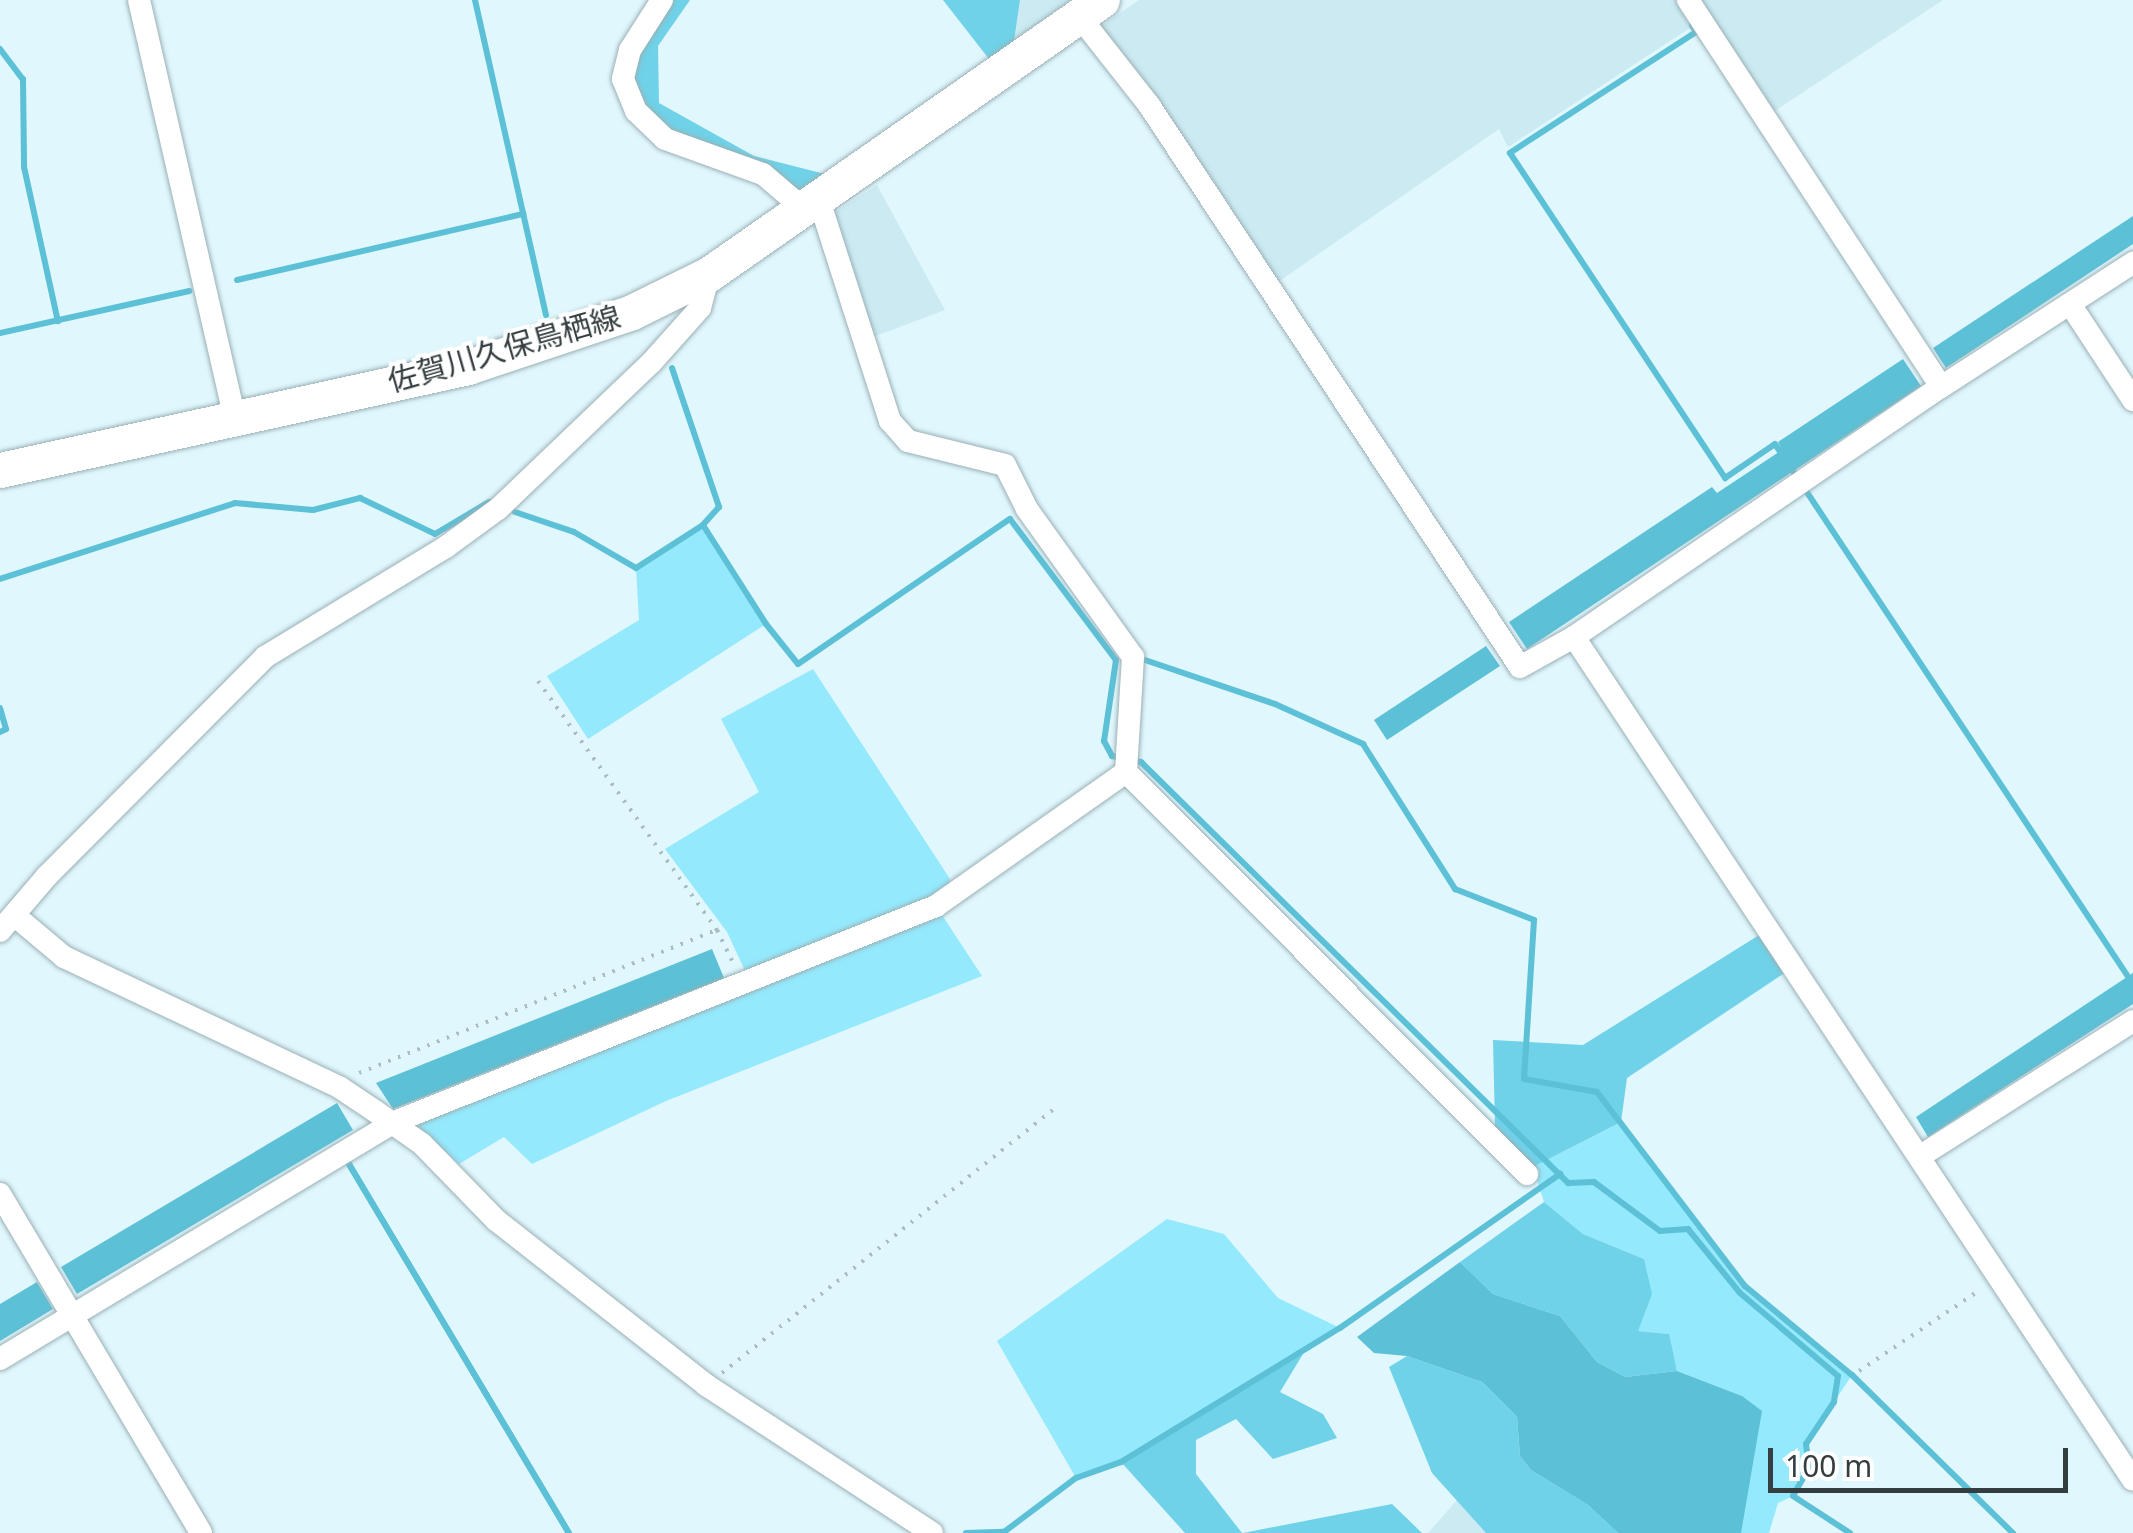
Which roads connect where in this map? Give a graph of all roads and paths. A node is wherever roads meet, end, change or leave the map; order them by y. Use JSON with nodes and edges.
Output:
{"nodes":[{"id":1,"x":139,"y":0,"type":"edge"},
{"id":2,"x":662,"y":0,"type":"edge"},
{"id":3,"x":1688,"y":0,"type":"edge"},
{"id":4,"x":1090,"y":8,"type":"edge"},
{"id":5,"x":812,"y":205,"type":"junction"},
{"id":6,"x":2133,"y":263,"type":"edge"},
{"id":7,"x":709,"y":274,"type":"junction"},
{"id":8,"x":2070,"y":304,"type":"junction"},
{"id":9,"x":1941,"y":387,"type":"junction"},
{"id":10,"x":2133,"y":400,"type":"edge"},
{"id":11,"x":235,"y":418,"type":"junction"},
{"id":12,"x":0,"y":470,"type":"edge"},
{"id":13,"x":1574,"y":637,"type":"junction"},
{"id":14,"x":538,"y":681,"type":"dead end"},
{"id":15,"x":1126,"y":761,"type":"junction"},
{"id":16,"x":7,"y":923,"type":"edge"},
{"id":17,"x":717,"y":930,"type":"junction"},
{"id":18,"x":742,"y":983,"type":"junction"},
{"id":19,"x":2133,"y":1021,"type":"edge"},
{"id":20,"x":365,"y":1105,"type":"junction"},
{"id":21,"x":1054,"y":1108,"type":"dead end"},
{"id":22,"x":1922,"y":1156,"type":"junction"},
{"id":23,"x":1526,"y":1174,"type":"dead end"},
{"id":24,"x":0,"y":1194,"type":"edge"},
{"id":25,"x":2000,"y":1276,"type":"junction"},
{"id":26,"x":61,"y":1297,"type":"junction"},
{"id":27,"x":0,"y":1358,"type":"edge"},
{"id":28,"x":1859,"y":1371,"type":"dead end"},
{"id":29,"x":706,"y":1386,"type":"junction"},
{"id":30,"x":2133,"y":1480,"type":"edge"},
{"id":31,"x":201,"y":1533,"type":"edge"},
{"id":32,"x":932,"y":1533,"type":"edge"}],
"edges":[{"from":1,"to":11,"type":"street"},
{"from":2,"to":5,"type":"street"},
{"from":3,"to":9,"type":"street"},
{"from":4,"to":5,"type":"main road","name":"佐賀川久保鳥栖線"},
{"from":4,"to":13,"type":"street"},
{"from":5,"to":7,"type":"main road","name":"佐賀川久保鳥栖線"},
{"from":5,"to":15,"type":"street"},
{"from":6,"to":8,"type":"street"},
{"from":7,"to":11,"type":"main road","name":"佐賀川久保鳥栖線"},
{"from":7,"to":16,"type":"street"},
{"from":8,"to":9,"type":"street"},
{"from":8,"to":10,"type":"street"},
{"from":9,"to":13,"type":"street"},
{"from":11,"to":12,"type":"main road","name":"佐賀川久保鳥栖線"},
{"from":13,"to":22,"type":"street"},
{"from":14,"to":17,"type":"path"},
{"from":15,"to":18,"type":"street"},
{"from":15,"to":23,"type":"street"},
{"from":16,"to":20,"type":"street"},
{"from":17,"to":18,"type":"path"},
{"from":17,"to":20,"type":"path"},
{"from":18,"to":20,"type":"street"},
{"from":19,"to":22,"type":"street"},
{"from":20,"to":26,"type":"street"},
{"from":20,"to":29,"type":"street"},
{"from":21,"to":29,"type":"path"},
{"from":22,"to":25,"type":"street"},
{"from":24,"to":26,"type":"street"},
{"from":25,"to":28,"type":"path"},
{"from":25,"to":30,"type":"street"},
{"from":26,"to":27,"type":"street"},
{"from":26,"to":31,"type":"street"},
{"from":29,"to":32,"type":"street"}]}
